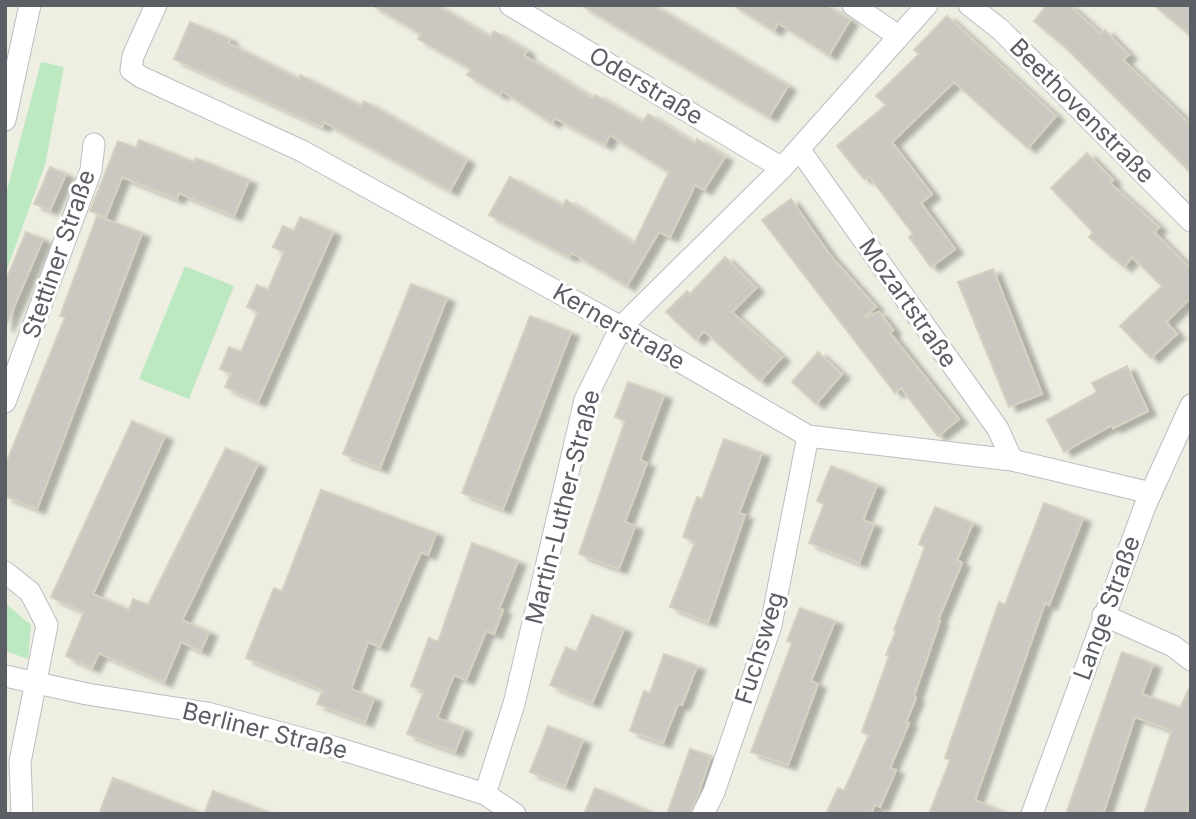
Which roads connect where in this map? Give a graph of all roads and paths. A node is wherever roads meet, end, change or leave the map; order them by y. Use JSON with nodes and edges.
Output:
{"nodes":[{"id":1,"x":30,"y":5,"type":"edge"},
{"id":2,"x":156,"y":5,"type":"edge"},
{"id":3,"x":510,"y":5,"type":"edge"},
{"id":4,"x":853,"y":5,"type":"edge"},
{"id":5,"x":927,"y":5,"type":"edge"},
{"id":6,"x":969,"y":5,"type":"edge"},
{"id":7,"x":898,"y":36,"type":"junction"},
{"id":8,"x":5,"y":120,"type":"edge"},
{"id":9,"x":94,"y":144,"type":"dead end"},
{"id":10,"x":799,"y":149,"type":"junction"},
{"id":11,"x":782,"y":168,"type":"junction"},
{"id":12,"x":1191,"y":221,"type":"edge"},
{"id":13,"x":621,"y":327,"type":"junction"},
{"id":14,"x":5,"y":402,"type":"edge"},
{"id":15,"x":1191,"y":405,"type":"edge"},
{"id":16,"x":808,"y":436,"type":"junction"},
{"id":17,"x":1012,"y":460,"type":"junction"},
{"id":18,"x":1151,"y":492,"type":"junction"},
{"id":19,"x":5,"y":572,"type":"edge"},
{"id":20,"x":1103,"y":615,"type":"junction"},
{"id":21,"x":1191,"y":660,"type":"edge"},
{"id":22,"x":5,"y":676,"type":"edge"},
{"id":23,"x":37,"y":682,"type":"junction"},
{"id":24,"x":485,"y":794,"type":"junction"},
{"id":25,"x":22,"y":814,"type":"edge"},
{"id":26,"x":515,"y":814,"type":"edge"},
{"id":27,"x":703,"y":814,"type":"edge"},
{"id":28,"x":1032,"y":814,"type":"edge"}],
"edges":[{"from":1,"to":8,"type":"street"},
{"from":2,"to":13,"type":"street","name":"Kernerstraße"},
{"from":3,"to":11,"type":"street","name":"Oderstraße"},
{"from":4,"to":7,"type":"street"},
{"from":5,"to":7,"type":"street","name":"Martin-Luther-Straße"},
{"from":6,"to":12,"type":"street","name":"Beethovenstraße"},
{"from":7,"to":10,"type":"street","name":"Martin-Luther-Straße"},
{"from":9,"to":14,"type":"street","name":"Stettiner Straße"},
{"from":10,"to":11,"type":"street","name":"Martin-Luther-Straße"},
{"from":10,"to":17,"type":"street","name":"Mozartstraße"},
{"from":11,"to":13,"type":"street","name":"Martin-Luther-Straße"},
{"from":13,"to":16,"type":"street","name":"Kernerstraße"},
{"from":13,"to":24,"type":"street","name":"Martin-Luther-Straße"},
{"from":15,"to":18,"type":"street","name":"Lange Straße"},
{"from":16,"to":17,"type":"street","name":"Kernerstraße"},
{"from":16,"to":27,"type":"street","name":"Fuchsweg"},
{"from":17,"to":18,"type":"street","name":"Kernerstraße"},
{"from":18,"to":20,"type":"street","name":"Lange Straße"},
{"from":19,"to":23,"type":"street"},
{"from":20,"to":21,"type":"street"},
{"from":20,"to":28,"type":"street","name":"Lange Straße"},
{"from":22,"to":23,"type":"street","name":"Berliner Straße"},
{"from":23,"to":24,"type":"street","name":"Berliner Straße"},
{"from":23,"to":25,"type":"street"},
{"from":24,"to":26,"type":"street","name":"Berliner Straße"}]}
